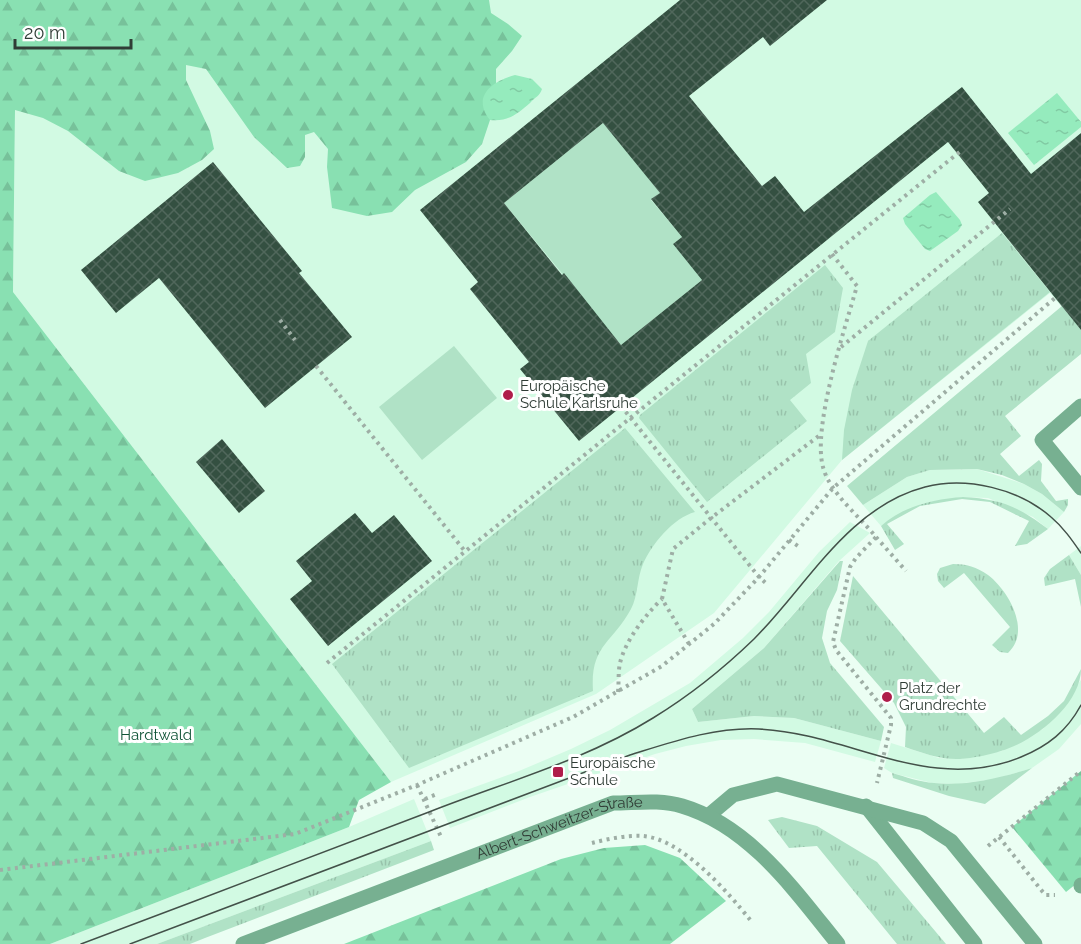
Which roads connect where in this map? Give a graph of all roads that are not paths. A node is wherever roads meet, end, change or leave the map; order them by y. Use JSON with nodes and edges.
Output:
{"nodes":[{"id":1,"x":1081,"y":406,"type":"edge"},
{"id":2,"x":1081,"y":488,"type":"edge"},
{"id":3,"x":868,"y":807,"type":"junction"},
{"id":4,"x":708,"y":816,"type":"junction"},
{"id":5,"x":243,"y":944,"type":"edge"},
{"id":6,"x":838,"y":944,"type":"edge"},
{"id":7,"x":975,"y":944,"type":"edge"},
{"id":8,"x":1035,"y":944,"type":"edge"}],
"edges":[{"from":1,"to":2,"type":"street"},
{"from":3,"to":4,"type":"street"},
{"from":3,"to":7,"type":"street"},
{"from":3,"to":8,"type":"street"},
{"from":4,"to":5,"type":"street","name":"Albert-Schweitzer-Straße"},
{"from":4,"to":6,"type":"street","name":"Albert-Schweitzer-Straße"}]}
